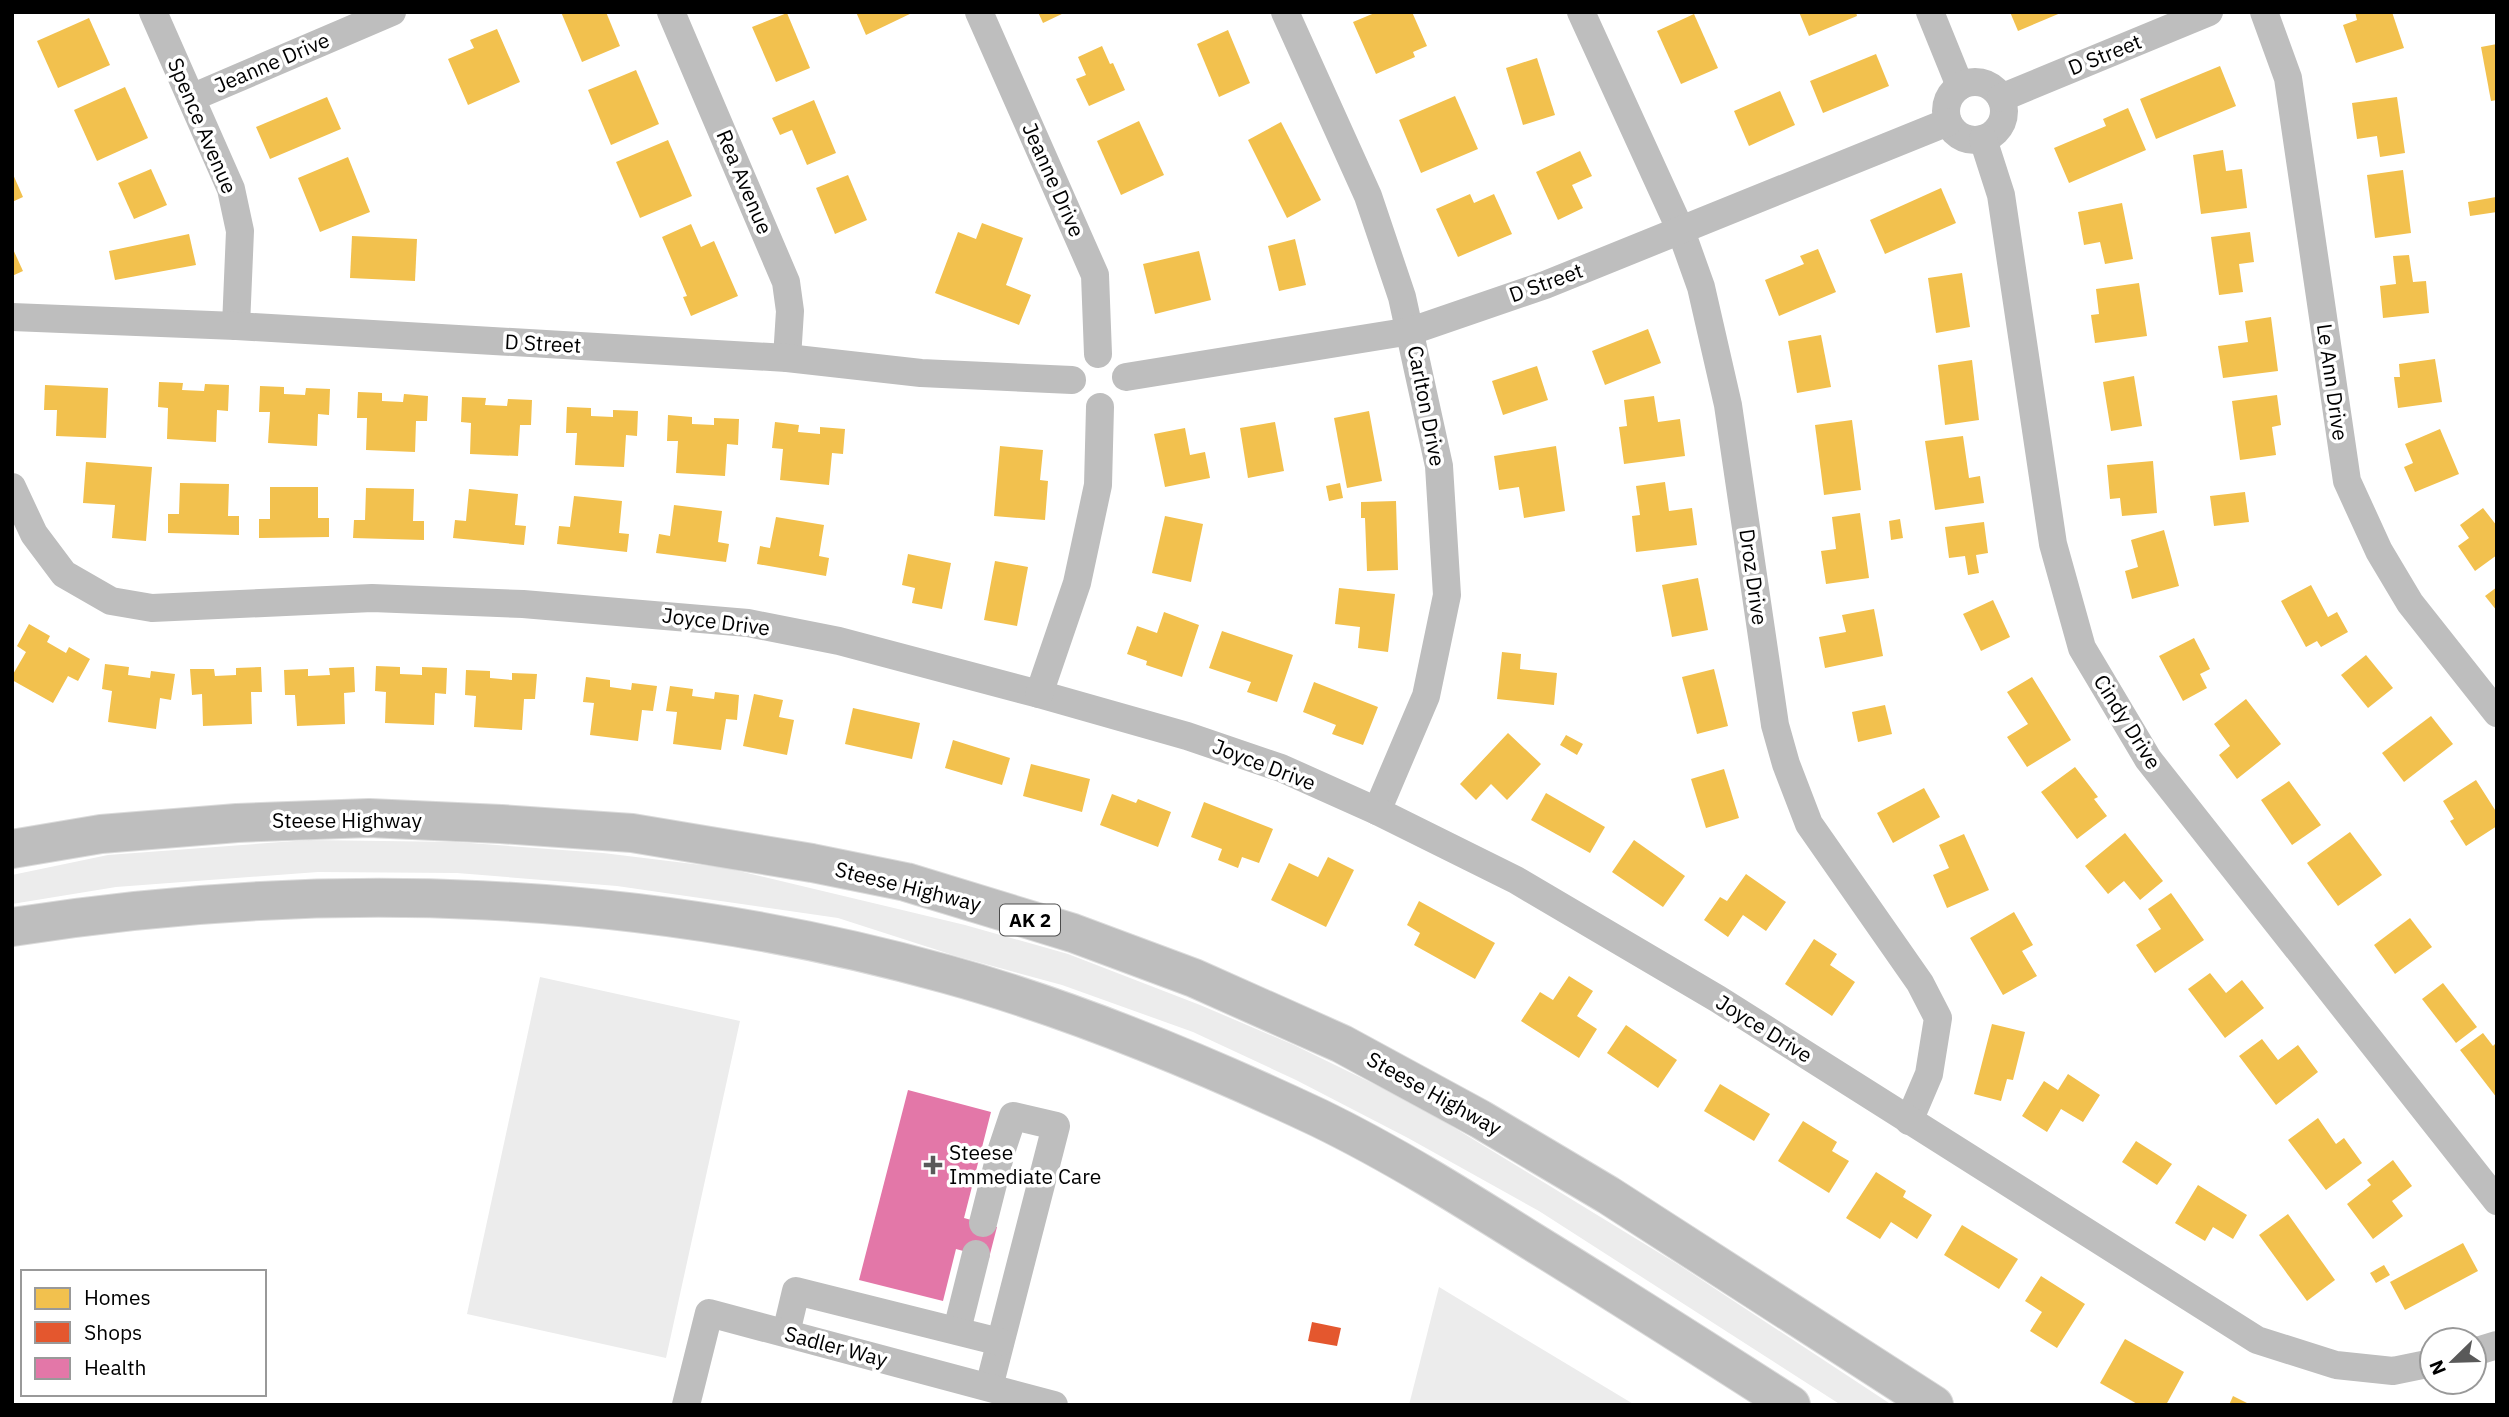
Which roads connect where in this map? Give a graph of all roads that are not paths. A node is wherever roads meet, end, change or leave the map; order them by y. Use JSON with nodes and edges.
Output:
{"nodes":[{"id":1,"x":153,"y":12,"type":"edge"},
{"id":2,"x":392,"y":12,"type":"edge"},
{"id":3,"x":671,"y":12,"type":"edge"},
{"id":4,"x":979,"y":12,"type":"edge"},
{"id":5,"x":1285,"y":12,"type":"edge"},
{"id":6,"x":1581,"y":12,"type":"edge"},
{"id":7,"x":1930,"y":12,"type":"edge"},
{"id":8,"x":2209,"y":12,"type":"edge"},
{"id":9,"x":2264,"y":12,"type":"edge"},
{"id":10,"x":1960,"y":86,"type":"junction"},
{"id":11,"x":191,"y":98,"type":"junction"},
{"id":12,"x":2001,"y":98,"type":"junction"},
{"id":13,"x":1948,"y":122,"type":"junction"},
{"id":14,"x":1983,"y":139,"type":"junction"},
{"id":15,"x":1681,"y":232,"type":"junction"},
{"id":16,"x":12,"y":317,"type":"edge"},
{"id":17,"x":236,"y":326,"type":"junction"},
{"id":18,"x":1411,"y":331,"type":"junction"},
{"id":19,"x":1098,"y":354,"type":"junction"},
{"id":20,"x":787,"y":358,"type":"junction"},
{"id":21,"x":1126,"y":377,"type":"junction"},
{"id":22,"x":1072,"y":380,"type":"junction"},
{"id":23,"x":1100,"y":407,"type":"junction"},
{"id":24,"x":12,"y":486,"type":"edge"},
{"id":25,"x":1039,"y":694,"type":"junction"},
{"id":26,"x":2497,"y":713,"type":"edge"},
{"id":27,"x":1377,"y":811,"type":"junction"},
{"id":28,"x":12,"y":849,"type":"edge"},
{"id":29,"x":12,"y":927,"type":"edge"},
{"id":30,"x":1909,"y":1121,"type":"junction"},
{"id":31,"x":2497,"y":1201,"type":"edge"},
{"id":32,"x":983,"y":1223,"type":"dead end"},
{"id":33,"x":976,"y":1254,"type":"dead end"},
{"id":34,"x":957,"y":1330,"type":"junction"},
{"id":35,"x":786,"y":1334,"type":"junction"},
{"id":36,"x":1000,"y":1342,"type":"junction"},
{"id":37,"x":2418,"y":1366,"type":"edge"},
{"id":38,"x":989,"y":1387,"type":"junction"},
{"id":39,"x":686,"y":1405,"type":"edge"},
{"id":40,"x":1054,"y":1405,"type":"edge"},
{"id":41,"x":1791,"y":1405,"type":"edge"},
{"id":42,"x":1934,"y":1405,"type":"edge"}],
"edges":[{"from":1,"to":11,"type":"street","name":"Spence Avenue"},
{"from":2,"to":11,"type":"street","name":"Jeanne Drive"},
{"from":3,"to":20,"type":"street","name":"Rea Avenue"},
{"from":4,"to":19,"type":"street","name":"Jeanne Drive"},
{"from":5,"to":18,"type":"street","name":"Carlton Drive"},
{"from":6,"to":15,"type":"street","name":"Droz Drive"},
{"from":7,"to":10,"type":"street"},
{"from":8,"to":12,"type":"street","name":"D Street"},
{"from":9,"to":26,"type":"street","name":"Le Ann Drive"},
{"from":10,"to":12,"type":"street"},
{"from":10,"to":13,"type":"street"},
{"from":11,"to":17,"type":"street","name":"Spence Avenue"},
{"from":12,"to":14,"type":"street"},
{"from":13,"to":14,"type":"street"},
{"from":13,"to":15,"type":"street","name":"D Street"},
{"from":14,"to":31,"type":"street","name":"Cindy Drive"},
{"from":15,"to":18,"type":"street","name":"D Street"},
{"from":15,"to":30,"type":"street","name":"Droz Drive"},
{"from":16,"to":17,"type":"street","name":"D Street"},
{"from":17,"to":20,"type":"street","name":"D Street"},
{"from":18,"to":21,"type":"street","name":"D Street"},
{"from":18,"to":27,"type":"street","name":"Carlton Drive"},
{"from":19,"to":21,"type":"street"},
{"from":19,"to":22,"type":"street"},
{"from":20,"to":22,"type":"street","name":"D Street"},
{"from":21,"to":23,"type":"street"},
{"from":22,"to":23,"type":"street"},
{"from":23,"to":25,"type":"street"},
{"from":24,"to":25,"type":"street","name":"Joyce Drive"},
{"from":25,"to":27,"type":"street","name":"Joyce Drive"},
{"from":27,"to":30,"type":"street","name":"Joyce Drive"},
{"from":28,"to":42,"type":"highway","name":"Steese Highway","number":"AK 2"},
{"from":29,"to":41,"type":"highway"},
{"from":30,"to":37,"type":"street","name":"Joyce Drive"},
{"from":32,"to":36,"type":"street"},
{"from":33,"to":34,"type":"street"},
{"from":34,"to":35,"type":"street"},
{"from":34,"to":36,"type":"street"},
{"from":35,"to":38,"type":"street","name":"Sadler Way"},
{"from":35,"to":39,"type":"street","name":"Sadler Way"},
{"from":36,"to":38,"type":"street"},
{"from":38,"to":40,"type":"street","name":"Sadler Way"}]}
